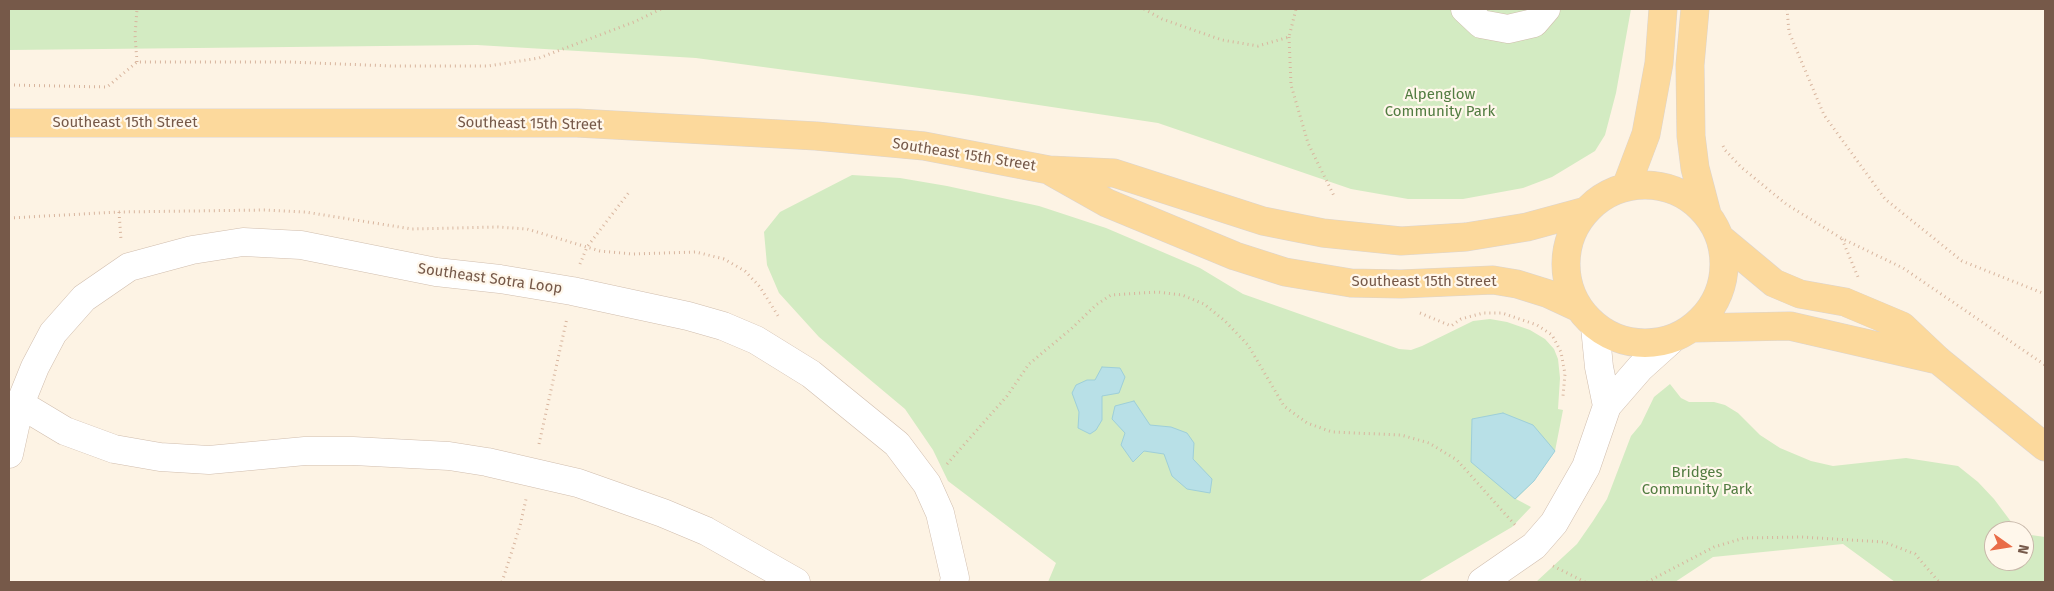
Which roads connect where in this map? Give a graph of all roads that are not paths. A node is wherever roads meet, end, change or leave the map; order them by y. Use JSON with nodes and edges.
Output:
{"nodes":[{"id":1,"x":1466,"y":9,"type":"edge"},
{"id":2,"x":1546,"y":9,"type":"edge"},
{"id":3,"x":1663,"y":9,"type":"edge"},
{"id":4,"x":1695,"y":9,"type":"edge"},
{"id":5,"x":9,"y":123,"type":"edge"},
{"id":6,"x":1049,"y":170,"type":"junction"},
{"id":7,"x":1626,"y":187,"type":"junction"},
{"id":8,"x":1586,"y":211,"type":"junction"},
{"id":9,"x":1707,"y":214,"type":"junction"},
{"id":10,"x":1720,"y":238,"type":"junction"},
{"id":11,"x":1586,"y":317,"type":"junction"},
{"id":12,"x":1681,"y":334,"type":"junction"},
{"id":13,"x":1938,"y":360,"type":"junction"},
{"id":14,"x":20,"y":404,"type":"junction"},
{"id":15,"x":1607,"y":406,"type":"junction"},
{"id":16,"x":2045,"y":447,"type":"edge"},
{"id":17,"x":9,"y":454,"type":"edge"},
{"id":18,"x":957,"y":581,"type":"edge"},
{"id":19,"x":796,"y":582,"type":"edge"},
{"id":20,"x":1482,"y":582,"type":"edge"}],
"edges":[{"from":1,"to":2,"type":"street"},
{"from":3,"to":7,"type":"main road"},
{"from":4,"to":9,"type":"main road"},
{"from":5,"to":6,"type":"main road","name":"Southeast 15th Street"},
{"from":6,"to":8,"type":"main road","name":"Southeast 15th Street"},
{"from":6,"to":11,"type":"main road","name":"Southeast 15th Street"},
{"from":7,"to":8,"type":"main road"},
{"from":7,"to":9,"type":"main road"},
{"from":8,"to":11,"type":"main road"},
{"from":9,"to":10,"type":"main road"},
{"from":10,"to":12,"type":"main road"},
{"from":10,"to":13,"type":"main road"},
{"from":11,"to":12,"type":"main road"},
{"from":11,"to":15,"type":"street"},
{"from":12,"to":13,"type":"main road"},
{"from":12,"to":15,"type":"street"},
{"from":13,"to":16,"type":"main road"},
{"from":14,"to":17,"type":"street","name":"Southeast Sotra Loop"},
{"from":14,"to":18,"type":"street","name":"Southeast Sotra Loop"},
{"from":14,"to":19,"type":"street"},
{"from":15,"to":20,"type":"street"}]}
